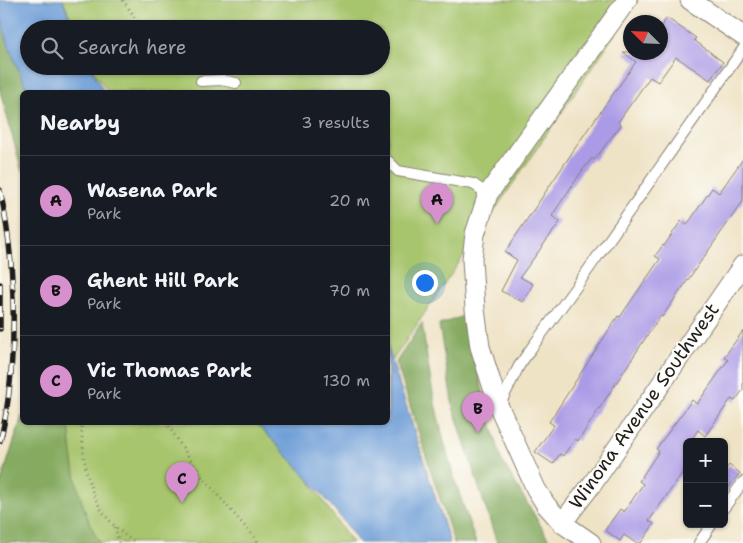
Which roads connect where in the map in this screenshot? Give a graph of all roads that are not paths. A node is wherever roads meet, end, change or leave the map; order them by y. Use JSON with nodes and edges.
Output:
{"nodes":[{"id":1,"x":627,"y":0,"type":"edge"},
{"id":2,"x":690,"y":0,"type":"edge"},
{"id":3,"x":743,"y":36,"type":"edge"},
{"id":4,"x":743,"y":49,"type":"edge"},
{"id":5,"x":201,"y":82,"type":"dead end"},
{"id":6,"x":236,"y":83,"type":"dead end"},
{"id":7,"x":390,"y":163,"type":"edge"},
{"id":8,"x":488,"y":194,"type":"junction"},
{"id":9,"x":743,"y":265,"type":"edge"},
{"id":10,"x":499,"y":407,"type":"junction"},
{"id":11,"x":743,"y":482,"type":"edge"},
{"id":12,"x":728,"y":503,"type":"edge"},
{"id":13,"x":562,"y":522,"type":"junction"},
{"id":14,"x":709,"y":528,"type":"edge"},
{"id":15,"x":591,"y":543,"type":"edge"},
{"id":16,"x":699,"y":543,"type":"edge"}],
"edges":[{"from":1,"to":8,"type":"street"},
{"from":2,"to":3,"type":"street"},
{"from":4,"to":10,"type":"lane"},
{"from":5,"to":6,"type":"lane"},
{"from":7,"to":8,"type":"lane"},
{"from":8,"to":10,"type":"street"},
{"from":9,"to":13,"type":"street","name":"Winona Avenue Southwest"},
{"from":10,"to":13,"type":"street"},
{"from":11,"to":12,"type":"lane"},
{"from":13,"to":15,"type":"street"},
{"from":14,"to":16,"type":"lane"}]}
